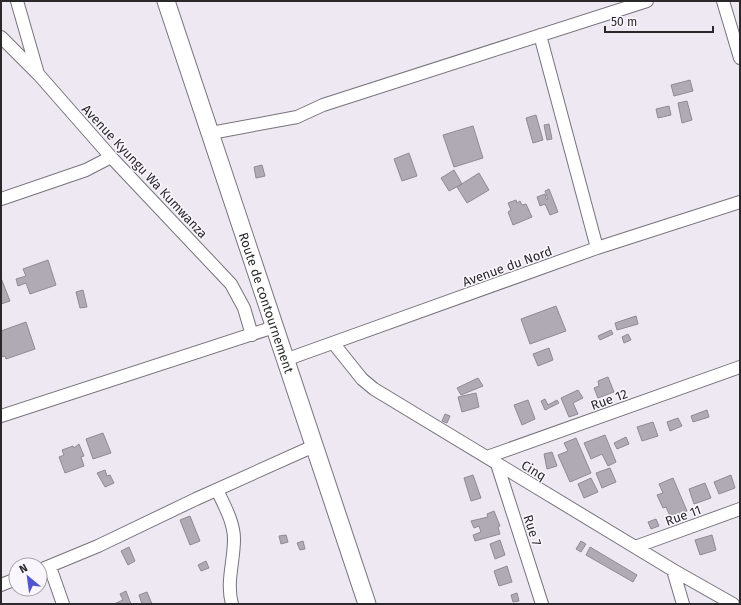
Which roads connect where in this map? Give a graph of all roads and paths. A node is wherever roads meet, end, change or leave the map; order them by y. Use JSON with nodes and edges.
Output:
{"nodes":[{"id":1,"x":17,"y":1,"type":"edge"},
{"id":2,"x":166,"y":1,"type":"edge"},
{"id":3,"x":647,"y":1,"type":"edge"},
{"id":4,"x":723,"y":1,"type":"edge"},
{"id":5,"x":540,"y":35,"type":"junction"},
{"id":6,"x":1,"y":37,"type":"edge"},
{"id":7,"x":740,"y":58,"type":"edge"},
{"id":8,"x":39,"y":75,"type":"junction"},
{"id":9,"x":211,"y":133,"type":"junction"},
{"id":10,"x":111,"y":157,"type":"junction"},
{"id":11,"x":1,"y":199,"type":"edge"},
{"id":12,"x":740,"y":202,"type":"edge"},
{"id":13,"x":597,"y":248,"type":"junction"},
{"id":14,"x":274,"y":328,"type":"junction"},
{"id":15,"x":252,"y":335,"type":"junction"},
{"id":16,"x":334,"y":344,"type":"junction"},
{"id":17,"x":286,"y":360,"type":"junction"},
{"id":18,"x":740,"y":367,"type":"edge"},
{"id":19,"x":1,"y":416,"type":"edge"},
{"id":20,"x":314,"y":446,"type":"junction"},
{"id":21,"x":492,"y":461,"type":"junction"},
{"id":22,"x":218,"y":490,"type":"junction"},
{"id":23,"x":740,"y":510,"type":"edge"},
{"id":24,"x":635,"y":547,"type":"junction"},
{"id":25,"x":48,"y":568,"type":"edge"},
{"id":26,"x":673,"y":570,"type":"junction"},
{"id":27,"x":48,"y":575,"type":"edge"},
{"id":28,"x":63,"y":604,"type":"edge"},
{"id":29,"x":232,"y":604,"type":"edge"},
{"id":30,"x":367,"y":604,"type":"edge"},
{"id":31,"x":542,"y":604,"type":"edge"},
{"id":32,"x":683,"y":604,"type":"edge"},
{"id":33,"x":733,"y":604,"type":"edge"}],
"edges":[{"from":1,"to":8,"type":"street"},
{"from":2,"to":9,"type":"street","name":"Route de contournement"},
{"from":3,"to":5,"type":"street"},
{"from":4,"to":7,"type":"street"},
{"from":5,"to":9,"type":"street"},
{"from":5,"to":13,"type":"street"},
{"from":6,"to":8,"type":"street","name":"Avenue Kyungu Wa Kumwanza"},
{"from":8,"to":10,"type":"street","name":"Avenue Kyungu Wa Kumwanza"},
{"from":9,"to":14,"type":"street","name":"Route de contournement"},
{"from":10,"to":11,"type":"street"},
{"from":10,"to":15,"type":"street","name":"Avenue Kyungu Wa Kumwanza"},
{"from":12,"to":13,"type":"street","name":"Avenue du Nord"},
{"from":13,"to":16,"type":"street","name":"Avenue du Nord"},
{"from":14,"to":15,"type":"street"},
{"from":14,"to":17,"type":"street","name":"Route de contournement"},
{"from":15,"to":19,"type":"street"},
{"from":16,"to":17,"type":"street","name":"Avenue du Nord"},
{"from":16,"to":21,"type":"street","name":"Cinq"},
{"from":17,"to":20,"type":"street","name":"Route de contournement"},
{"from":18,"to":21,"type":"street","name":"Rue 12"},
{"from":20,"to":22,"type":"street"},
{"from":20,"to":30,"type":"street","name":"Route de contournement"},
{"from":21,"to":24,"type":"street","name":"Cinq"},
{"from":21,"to":31,"type":"street","name":"Rue 7"},
{"from":22,"to":25,"type":"street"},
{"from":22,"to":29,"type":"street"},
{"from":23,"to":24,"type":"street","name":"Rue 11"},
{"from":24,"to":26,"type":"street","name":"Cinq"},
{"from":26,"to":32,"type":"street"},
{"from":26,"to":33,"type":"street","name":"Cinq"},
{"from":27,"to":28,"type":"street"}]}
